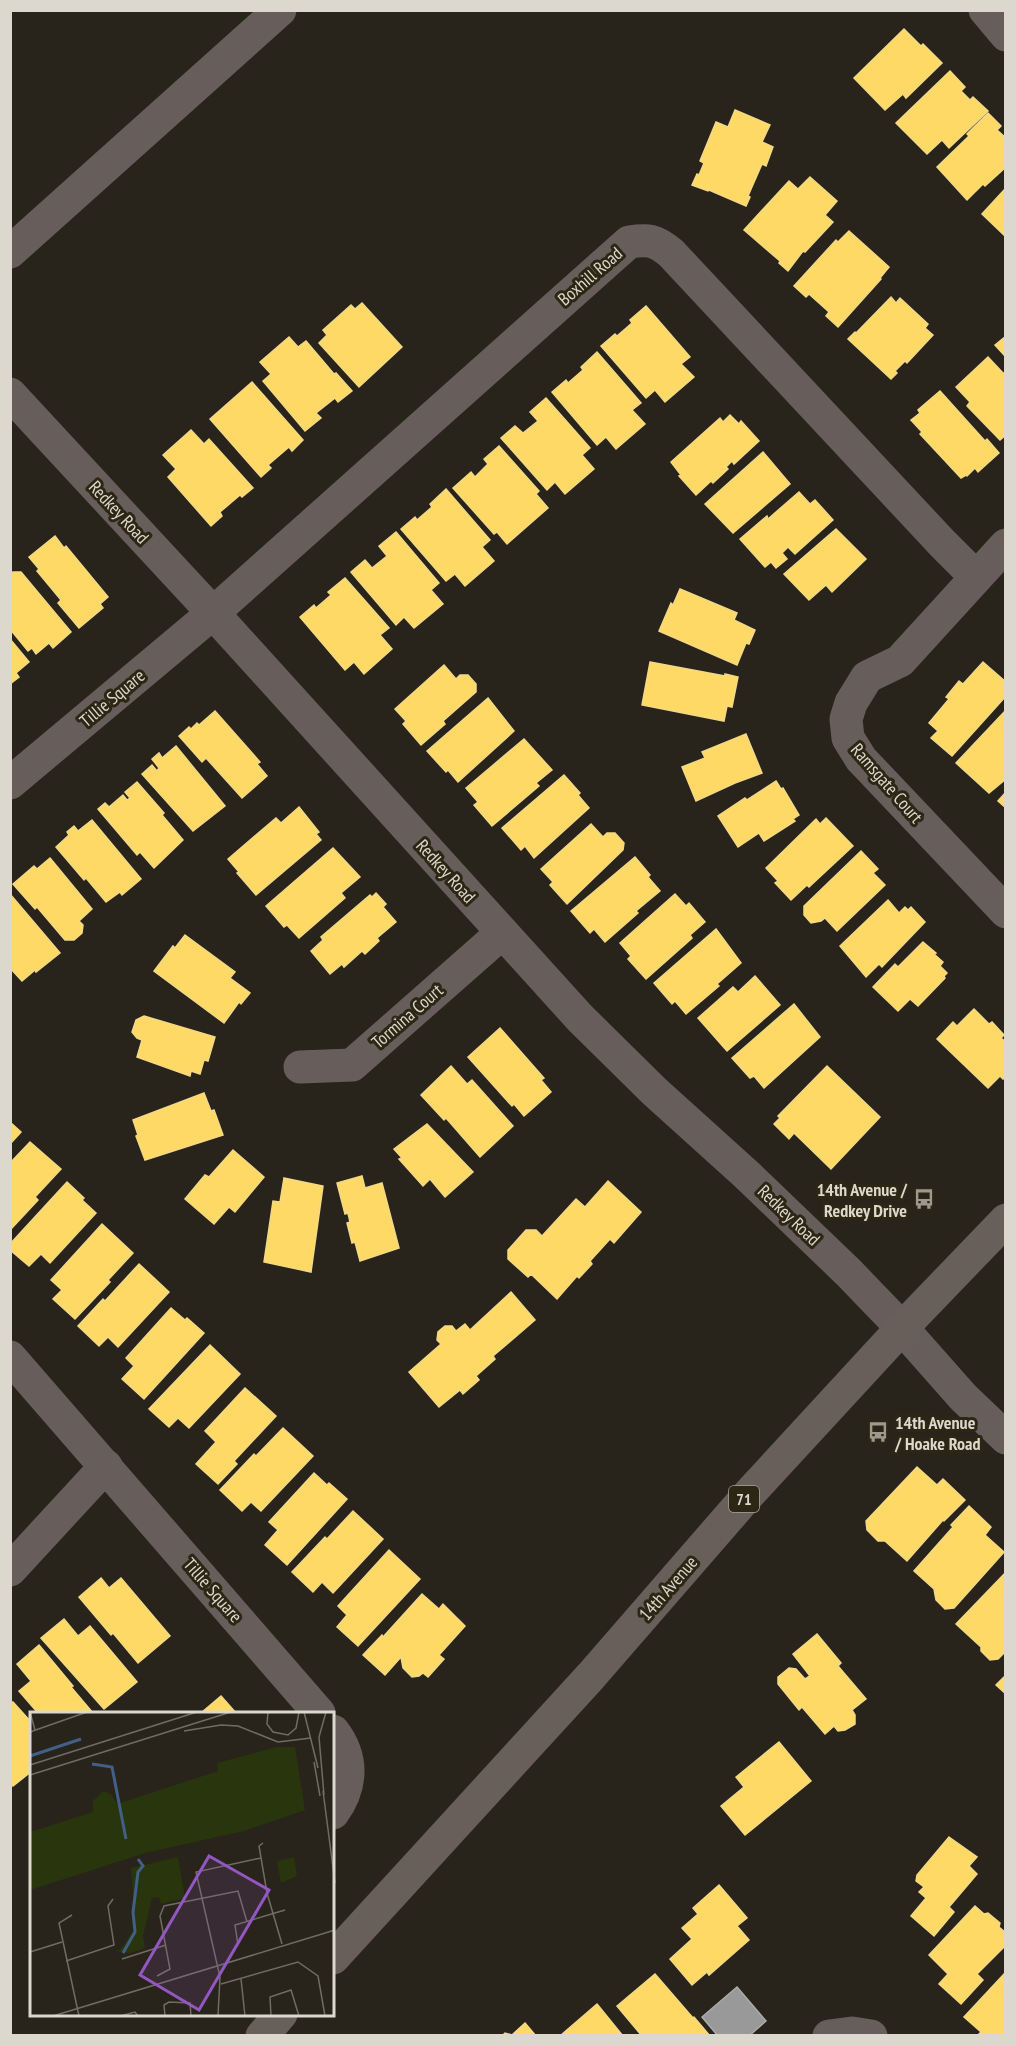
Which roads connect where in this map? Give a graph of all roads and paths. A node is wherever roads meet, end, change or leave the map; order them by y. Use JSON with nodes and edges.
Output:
{"nodes":[{"id":1,"x":280,"y":10,"type":"edge"},
{"id":2,"x":984,"y":10,"type":"edge"},
{"id":3,"x":1005,"y":35,"type":"edge"},
{"id":4,"x":10,"y":252,"type":"edge"},
{"id":5,"x":10,"y":394,"type":"edge"},
{"id":6,"x":1005,"y":545,"type":"edge"},
{"id":7,"x":976,"y":576,"type":"junction"},
{"id":8,"x":213,"y":614,"type":"junction"},
{"id":9,"x":10,"y":783,"type":"edge"},
{"id":10,"x":1005,"y":912,"type":"edge"},
{"id":11,"x":502,"y":933,"type":"junction"},
{"id":12,"x":300,"y":1067,"type":"dead end"},
{"id":13,"x":1005,"y":1220,"type":"edge"},
{"id":14,"x":902,"y":1328,"type":"junction"},
{"id":15,"x":10,"y":1357,"type":"edge"},
{"id":16,"x":1005,"y":1438,"type":"edge"},
{"id":17,"x":106,"y":1466,"type":"junction"},
{"id":18,"x":10,"y":1570,"type":"edge"},
{"id":19,"x":318,"y":1712,"type":"edge"},
{"id":20,"x":334,"y":1733,"type":"edge"},
{"id":21,"x":334,"y":1812,"type":"edge"},
{"id":22,"x":334,"y":1957,"type":"edge"},
{"id":23,"x":279,"y":2016,"type":"edge"},
{"id":24,"x":262,"y":2036,"type":"edge"},
{"id":25,"x":829,"y":2036,"type":"edge"},
{"id":26,"x":871,"y":2036,"type":"edge"}],
"edges":[{"from":1,"to":4,"type":"street"},
{"from":2,"to":3,"type":"street"},
{"from":5,"to":8,"type":"street","name":"Redkey Road"},
{"from":6,"to":7,"type":"street","name":"Ramsgate Court"},
{"from":7,"to":8,"type":"street","name":"Boxhill Road"},
{"from":7,"to":10,"type":"street","name":"Ramsgate Court"},
{"from":8,"to":9,"type":"street","name":"Tillie Square"},
{"from":8,"to":11,"type":"street","name":"Redkey Road"},
{"from":11,"to":12,"type":"street","name":"Tormina Court"},
{"from":11,"to":14,"type":"street","name":"Redkey Road"},
{"from":13,"to":14,"type":"main road","name":"14th Avenue","number":"71"},
{"from":14,"to":16,"type":"street","name":"Redkey Road"},
{"from":14,"to":22,"type":"main road","name":"14th Avenue","number":"71"},
{"from":15,"to":17,"type":"street","name":"Tillie Square"},
{"from":17,"to":18,"type":"street"},
{"from":17,"to":19,"type":"street","name":"Tillie Square"},
{"from":20,"to":21,"type":"street"},
{"from":23,"to":24,"type":"main road"},
{"from":25,"to":26,"type":"street"}]}
